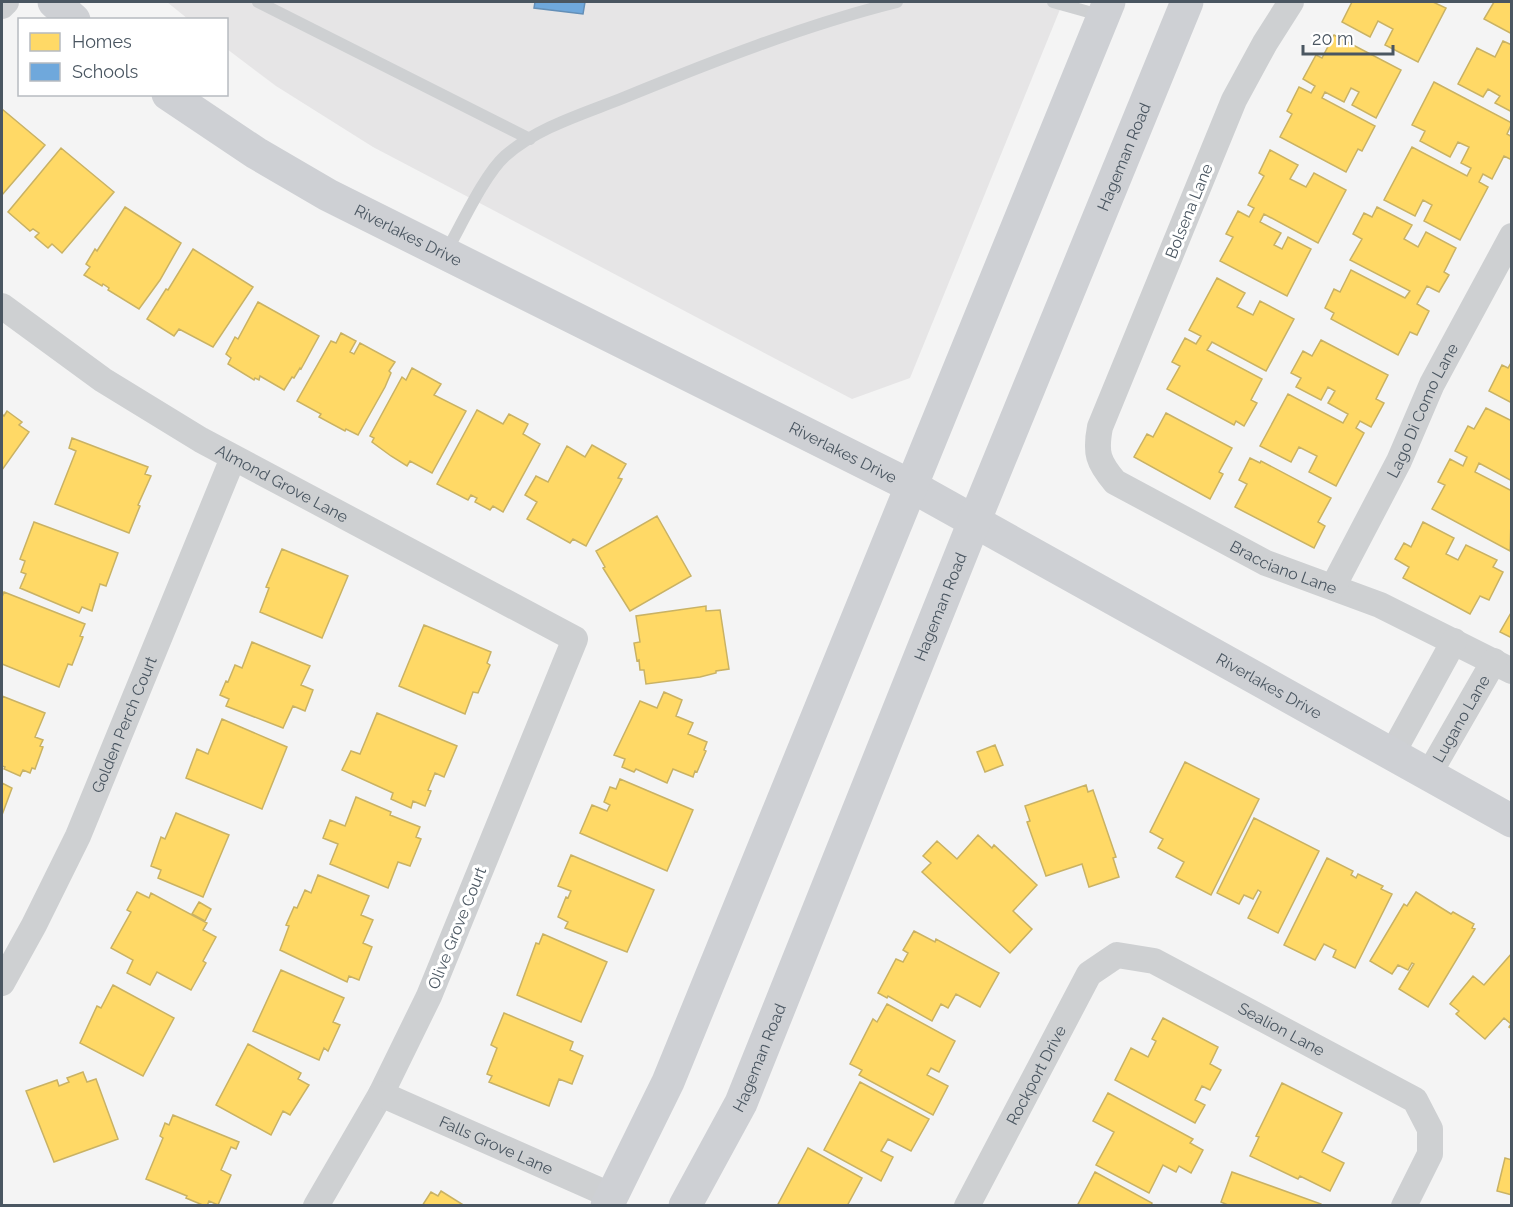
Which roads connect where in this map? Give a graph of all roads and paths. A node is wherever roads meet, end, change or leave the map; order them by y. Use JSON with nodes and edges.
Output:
{"nodes":[{"id":1,"x":6,"y":2,"type":"edge"},
{"id":2,"x":54,"y":2,"type":"edge"},
{"id":3,"x":258,"y":2,"type":"edge"},
{"id":4,"x":897,"y":2,"type":"edge"},
{"id":5,"x":1053,"y":2,"type":"edge"},
{"id":6,"x":1187,"y":2,"type":"edge"},
{"id":7,"x":1291,"y":2,"type":"edge"},
{"id":8,"x":2,"y":6,"type":"edge"},
{"id":9,"x":1106,"y":9,"type":"edge"},
{"id":10,"x":72,"y":18,"type":"edge"},
{"id":11,"x":171,"y":96,"type":"edge"},
{"id":12,"x":530,"y":139,"type":"junction"},
{"id":13,"x":1512,"y":236,"type":"edge"},
{"id":14,"x":445,"y":254,"type":"junction"},
{"id":15,"x":2,"y":306,"type":"edge"},
{"id":16,"x":1100,"y":427,"type":"joint"},
{"id":17,"x":233,"y":458,"type":"junction"},
{"id":18,"x":911,"y":486,"type":"junction"},
{"id":19,"x":974,"y":522,"type":"junction"},
{"id":20,"x":1333,"y":587,"type":"junction"},
{"id":21,"x":575,"y":639,"type":"joint"},
{"id":22,"x":1454,"y":641,"type":"junction"},
{"id":23,"x":1503,"y":666,"type":"edge"},
{"id":24,"x":1392,"y":754,"type":"junction"},
{"id":25,"x":1428,"y":774,"type":"junction"},
{"id":26,"x":1512,"y":821,"type":"edge"},
{"id":27,"x":1117,"y":954,"type":"joint"},
{"id":28,"x":2,"y":983,"type":"edge"},
{"id":29,"x":381,"y":1094,"type":"junction"},
{"id":30,"x":611,"y":1202,"type":"edge"},
{"id":31,"x":316,"y":1206,"type":"edge"},
{"id":32,"x":686,"y":1206,"type":"edge"},
{"id":33,"x":967,"y":1206,"type":"edge"},
{"id":34,"x":1404,"y":1206,"type":"edge"}],
"edges":[{"from":1,"to":8,"type":"street"},
{"from":2,"to":10,"type":"main road"},
{"from":3,"to":12,"type":"lane"},
{"from":4,"to":12,"type":"lane"},
{"from":5,"to":9,"type":"lane"},
{"from":6,"to":19,"type":"main road","name":"Hageman Road"},
{"from":7,"to":16,"type":"street","name":"Bolsena Lane"},
{"from":9,"to":18,"type":"main road"},
{"from":11,"to":14,"type":"main road","name":"Riverlakes Drive"},
{"from":12,"to":14,"type":"lane"},
{"from":13,"to":20,"type":"street","name":"Lago Di Como Lane"},
{"from":14,"to":18,"type":"main road","name":"Riverlakes Drive"},
{"from":15,"to":17,"type":"street","name":"Almond Grove Lane"},
{"from":16,"to":20,"type":"street","name":"Bracciano Lane"},
{"from":17,"to":21,"type":"street","name":"Almond Grove Lane"},
{"from":17,"to":28,"type":"street","name":"Golden Perch Court"},
{"from":18,"to":19,"type":"main road","name":"Riverlakes Drive"},
{"from":18,"to":30,"type":"main road"},
{"from":19,"to":24,"type":"main road","name":"Riverlakes Drive"},
{"from":19,"to":32,"type":"main road","name":"Hageman Road"},
{"from":20,"to":22,"type":"street","name":"Bracciano Lane"},
{"from":21,"to":29,"type":"street","name":"Olive Grove Court"},
{"from":22,"to":23,"type":"street","name":"Bracciano Lane"},
{"from":22,"to":24,"type":"street"},
{"from":23,"to":25,"type":"street","name":"Lugano Lane"},
{"from":24,"to":25,"type":"main road","name":"Riverlakes Drive"},
{"from":25,"to":26,"type":"main road","name":"Riverlakes Drive"},
{"from":27,"to":33,"type":"street","name":"Rockport Drive"},
{"from":27,"to":34,"type":"street","name":"Sealion Lane"},
{"from":29,"to":30,"type":"street","name":"Falls Grove Lane"},
{"from":29,"to":31,"type":"street","name":"Olive Grove Court"}]}
